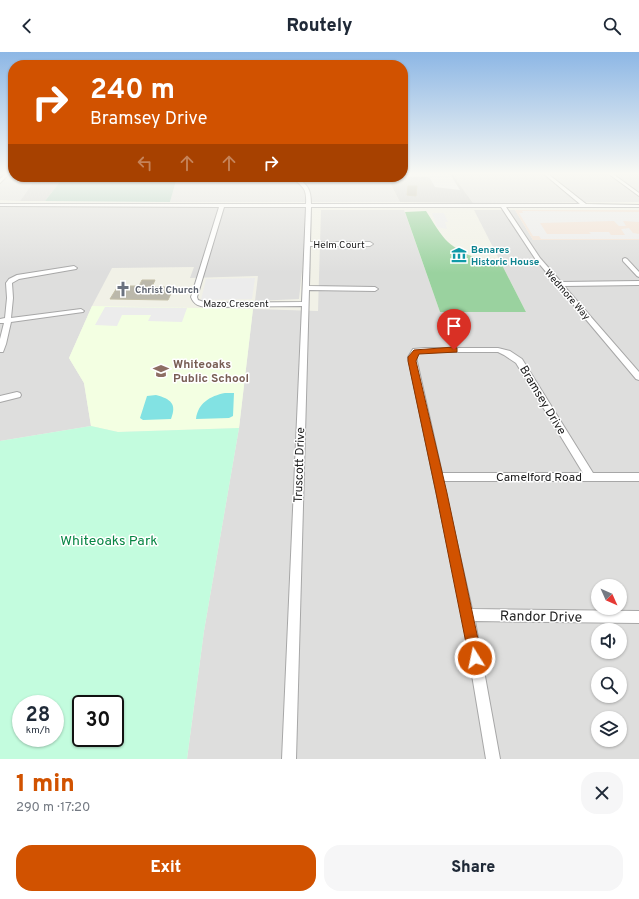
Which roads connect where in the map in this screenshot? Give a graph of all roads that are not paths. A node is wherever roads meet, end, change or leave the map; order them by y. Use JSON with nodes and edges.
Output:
{"nodes":[{"id":1,"x":309,"y":206,"type":"edge"},
{"id":2,"x":222,"y":207,"type":"edge"},
{"id":3,"x":504,"y":207,"type":"edge"},
{"id":4,"x":308,"y":244,"type":"junction"},
{"id":5,"x":370,"y":244,"type":"dead end"},
{"id":6,"x":625,"y":260,"type":"dead end"},
{"id":7,"x":74,"y":268,"type":"dead end"},
{"id":8,"x":639,"y":275,"type":"edge"},
{"id":9,"x":639,"y":283,"type":"edge"},
{"id":10,"x":560,"y":284,"type":"junction"},
{"id":11,"x":306,"y":288,"type":"junction"},
{"id":12,"x":375,"y":289,"type":"dead end"},
{"id":13,"x":305,"y":304,"type":"junction"},
{"id":14,"x":81,"y":311,"type":"dead end"},
{"id":15,"x":4,"y":321,"type":"edge"},
{"id":16,"x":0,"y":350,"type":"edge"},
{"id":17,"x":639,"y":377,"type":"edge"},
{"id":18,"x":17,"y":395,"type":"dead end"},
{"id":19,"x":0,"y":399,"type":"edge"},
{"id":20,"x":590,"y":476,"type":"junction"},
{"id":21,"x":438,"y":477,"type":"junction"},
{"id":22,"x":639,"y":477,"type":"edge"},
{"id":23,"x":468,"y":615,"type":"junction"},
{"id":24,"x":639,"y":617,"type":"edge"},
{"id":25,"x":289,"y":759,"type":"edge"},
{"id":26,"x":493,"y":759,"type":"edge"}],
"edges":[{"from":1,"to":4,"type":"street","name":"Truscott Drive"},
{"from":2,"to":13,"type":"street","name":"Mazo Crescent"},
{"from":3,"to":10,"type":"street","name":"Wedmore Way"},
{"from":4,"to":5,"type":"street","name":"Helm Court"},
{"from":4,"to":11,"type":"street","name":"Truscott Drive"},
{"from":6,"to":8,"type":"street"},
{"from":7,"to":15,"type":"street"},
{"from":9,"to":10,"type":"street"},
{"from":10,"to":17,"type":"street","name":"Wedmore Way"},
{"from":11,"to":12,"type":"street"},
{"from":11,"to":13,"type":"street","name":"Truscott Drive"},
{"from":13,"to":25,"type":"street","name":"Truscott Drive"},
{"from":14,"to":15,"type":"street"},
{"from":15,"to":16,"type":"street"},
{"from":18,"to":19,"type":"street"},
{"from":20,"to":21,"type":"street","name":"Camelford Road"},
{"from":20,"to":21,"type":"street","name":"Bramsey Drive"},
{"from":20,"to":22,"type":"street","name":"Camelford Road"},
{"from":21,"to":23,"type":"street","name":"Bramsey Drive"},
{"from":23,"to":24,"type":"street","name":"Randor Drive"},
{"from":23,"to":26,"type":"street","name":"Bramsey Drive"}]}
